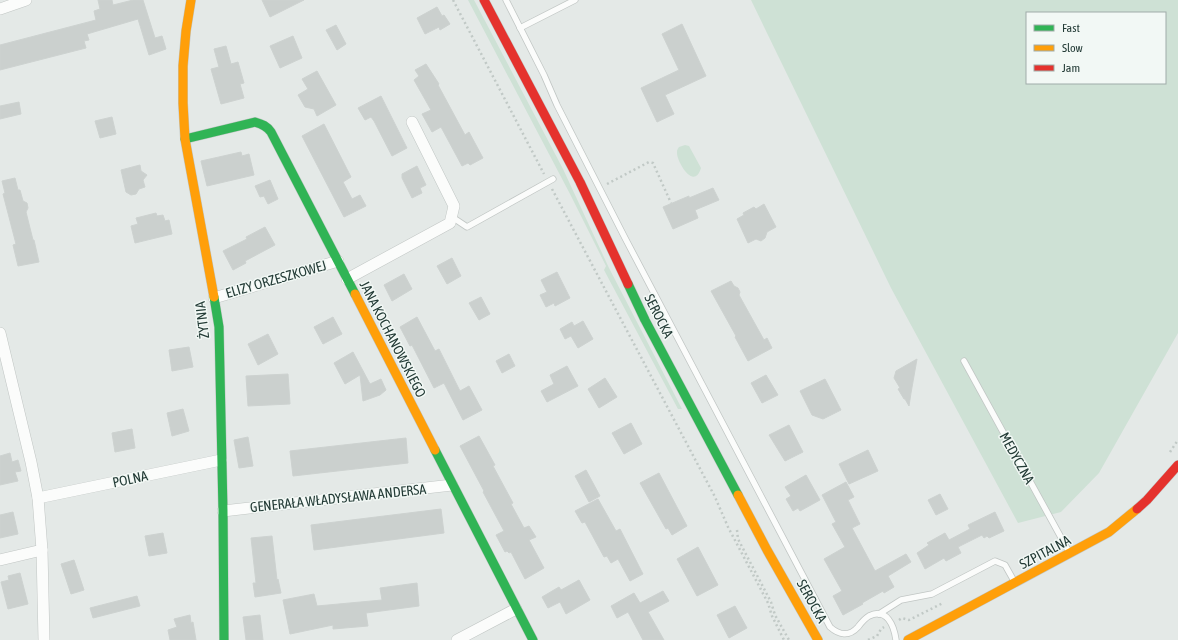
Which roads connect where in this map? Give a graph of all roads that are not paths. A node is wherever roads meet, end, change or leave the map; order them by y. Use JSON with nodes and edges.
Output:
{"nodes":[{"id":1,"x":26,"y":0,"type":"edge"},
{"id":2,"x":191,"y":0,"type":"edge"},
{"id":3,"x":484,"y":0,"type":"edge"},
{"id":4,"x":506,"y":0,"type":"edge"},
{"id":5,"x":574,"y":0,"type":"edge"},
{"id":6,"x":0,"y":9,"type":"edge"},
{"id":7,"x":520,"y":28,"type":"junction"},
{"id":8,"x":412,"y":122,"type":"dead end"},
{"id":9,"x":185,"y":138,"type":"junction"},
{"id":10,"x":551,"y":180,"type":"road end"},
{"id":11,"x":452,"y":217,"type":"junction"},
{"id":12,"x":338,"y":261,"type":"junction"},
{"id":13,"x":347,"y":279,"type":"junction"},
{"id":14,"x":214,"y":298,"type":"junction"},
{"id":15,"x":0,"y":333,"type":"edge"},
{"id":16,"x":964,"y":361,"type":"dead end"},
{"id":17,"x":221,"y":460,"type":"junction"},
{"id":18,"x":1178,"y":465,"type":"edge"},
{"id":19,"x":452,"y":485,"type":"junction"},
{"id":20,"x":38,"y":498,"type":"junction"},
{"id":21,"x":223,"y":511,"type":"junction"},
{"id":22,"x":42,"y":550,"type":"junction"},
{"id":23,"x":1070,"y":554,"type":"junction"},
{"id":24,"x":0,"y":560,"type":"edge"},
{"id":25,"x":1015,"y":584,"type":"junction"},
{"id":26,"x":516,"y":609,"type":"junction"},
{"id":27,"x":879,"y":614,"type":"junction"},
{"id":28,"x":44,"y":640,"type":"edge"},
{"id":29,"x":224,"y":640,"type":"edge"},
{"id":30,"x":457,"y":640,"type":"edge"},
{"id":31,"x":533,"y":640,"type":"edge"},
{"id":32,"x":818,"y":640,"type":"edge"},
{"id":33,"x":896,"y":640,"type":"edge"},
{"id":34,"x":908,"y":640,"type":"edge"}],
"edges":[{"from":1,"to":6,"type":"street"},
{"from":2,"to":9,"type":"street","name":"ŻYTNIA"},
{"from":3,"to":32,"type":"street","name":"SEROCKA"},
{"from":4,"to":7,"type":"lane"},
{"from":5,"to":7,"type":"lane"},
{"from":7,"to":27,"type":"lane"},
{"from":8,"to":11,"type":"street"},
{"from":9,"to":12,"type":"street","name":"JANA KOCHANOWSKIEGO"},
{"from":9,"to":14,"type":"street","name":"ŻYTNIA"},
{"from":10,"to":11,"type":"lane"},
{"from":11,"to":13,"type":"street"},
{"from":12,"to":13,"type":"street","name":"JANA KOCHANOWSKIEGO"},
{"from":12,"to":14,"type":"street","name":"ELIZY ORZESZKOWEJ"},
{"from":13,"to":19,"type":"street","name":"JANA KOCHANOWSKIEGO"},
{"from":14,"to":17,"type":"street","name":"ŻYTNIA"},
{"from":15,"to":20,"type":"street"},
{"from":16,"to":23,"type":"lane","name":"MEDYCZNA"},
{"from":17,"to":20,"type":"street","name":"POLNA"},
{"from":17,"to":21,"type":"street","name":"ŻYTNIA"},
{"from":18,"to":23,"type":"street","name":"SZPITALNA"},
{"from":19,"to":21,"type":"street","name":"GENERAŁA WŁADYSŁAWA ANDERSA"},
{"from":19,"to":26,"type":"street","name":"JANA KOCHANOWSKIEGO"},
{"from":20,"to":22,"type":"street"},
{"from":21,"to":29,"type":"street","name":"ŻYTNIA"},
{"from":22,"to":24,"type":"street"},
{"from":22,"to":28,"type":"street"},
{"from":23,"to":25,"type":"street","name":"SZPITALNA"},
{"from":25,"to":27,"type":"lane"},
{"from":25,"to":34,"type":"street","name":"SZPITALNA"},
{"from":26,"to":30,"type":"street"},
{"from":26,"to":31,"type":"street","name":"JANA KOCHANOWSKIEGO"},
{"from":27,"to":33,"type":"lane"}]}
